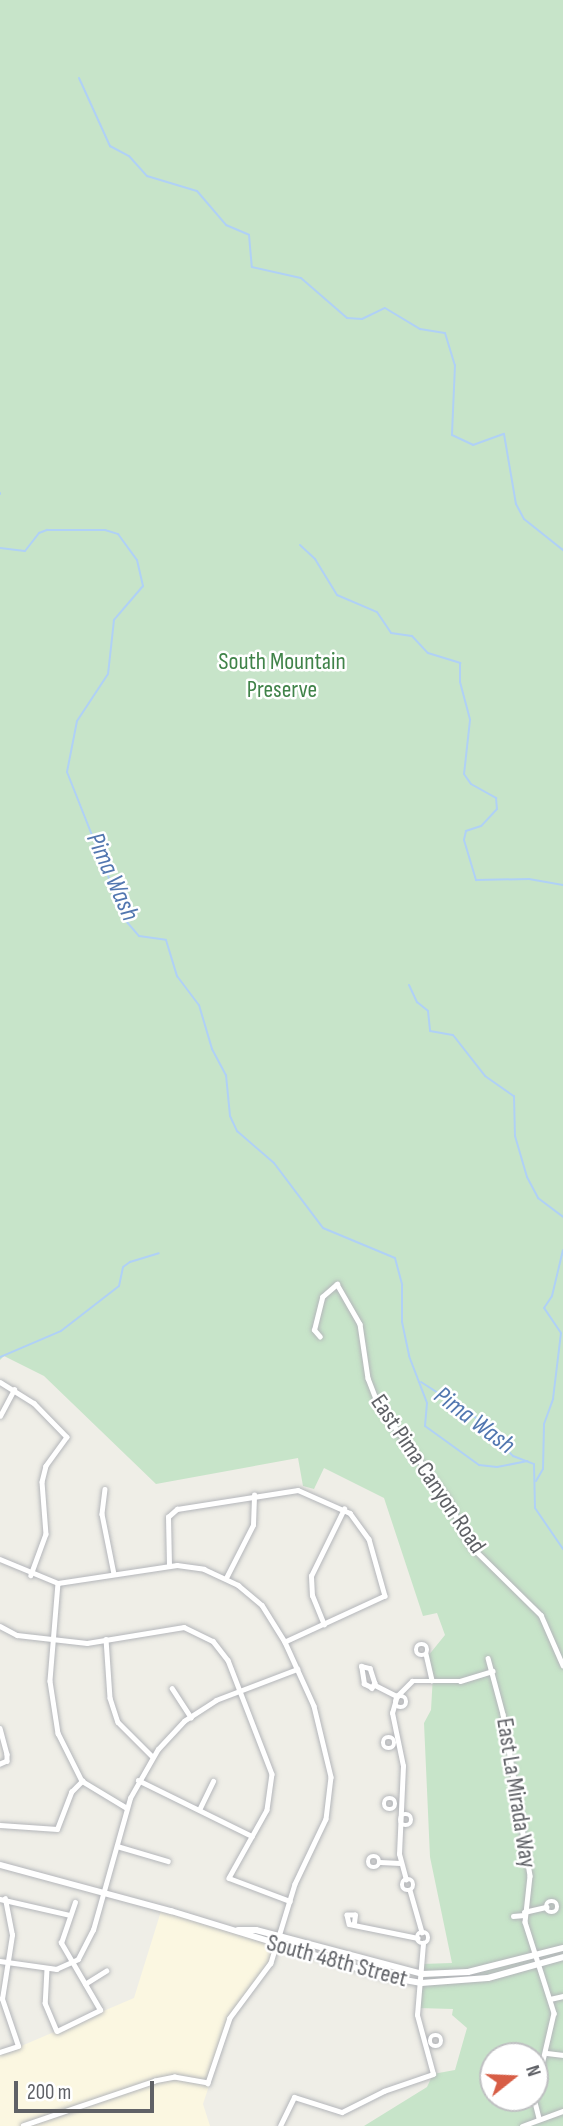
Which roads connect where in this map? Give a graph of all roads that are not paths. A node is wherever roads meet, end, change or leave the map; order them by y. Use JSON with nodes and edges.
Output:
{"nodes":[{"id":1,"x":320,"y":1337,"type":"dead end"},
{"id":2,"x":0,"y":1382,"type":"edge"},
{"id":3,"x":14,"y":1390,"type":"junction"},
{"id":4,"x":0,"y":1416,"type":"edge"},
{"id":5,"x":105,"y":1489,"type":"dead end"},
{"id":6,"x":254,"y":1494,"type":"junction"},
{"id":7,"x":344,"y":1509,"type":"junction"},
{"id":8,"x":0,"y":1559,"type":"edge"},
{"id":9,"x":169,"y":1565,"type":"junction"},
{"id":10,"x":114,"y":1574,"type":"junction"},
{"id":11,"x":31,"y":1575,"type":"junction"},
{"id":12,"x":226,"y":1578,"type":"junction"},
{"id":13,"x":58,"y":1583,"type":"junction"},
{"id":14,"x":324,"y":1625,"type":"junction"},
{"id":15,"x":0,"y":1626,"type":"edge"},
{"id":16,"x":106,"y":1639,"type":"junction"},
{"id":17,"x":52,"y":1641,"type":"junction"},
{"id":18,"x":285,"y":1642,"type":"junction"},
{"id":19,"x":426,"y":1654,"type":"dead end"},
{"id":20,"x":488,"y":1658,"type":"dead end"},
{"id":21,"x":563,"y":1665,"type":"edge"},
{"id":22,"x":297,"y":1669,"type":"junction"},
{"id":23,"x":492,"y":1671,"type":"junction"},
{"id":24,"x":432,"y":1680,"type":"junction"},
{"id":25,"x":375,"y":1685,"type":"junction"},
{"id":26,"x":172,"y":1688,"type":"dead end"},
{"id":27,"x":240,"y":1691,"type":"junction"},
{"id":28,"x":396,"y":1698,"type":"junction"},
{"id":29,"x":191,"y":1717,"type":"junction"},
{"id":30,"x":0,"y":1728,"type":"edge"},
{"id":31,"x":153,"y":1757,"type":"junction"},
{"id":32,"x":0,"y":1764,"type":"edge"},
{"id":33,"x":138,"y":1780,"type":"junction"},
{"id":34,"x":82,"y":1781,"type":"junction"},
{"id":35,"x":213,"y":1781,"type":"dead end"},
{"id":36,"x":127,"y":1808,"type":"junction"},
{"id":37,"x":199,"y":1810,"type":"junction"},
{"id":38,"x":0,"y":1825,"type":"edge"},
{"id":39,"x":253,"y":1836,"type":"junction"},
{"id":40,"x":117,"y":1846,"type":"junction"},
{"id":41,"x":168,"y":1861,"type":"dead end"},
{"id":42,"x":380,"y":1862,"type":"dead end"},
{"id":43,"x":400,"y":1863,"type":"junction"},
{"id":44,"x":0,"y":1866,"type":"edge"},
{"id":45,"x":104,"y":1892,"type":"junction"},
{"id":46,"x":2,"y":1899,"type":"edge"},
{"id":47,"x":290,"y":1901,"type":"junction"},
{"id":48,"x":75,"y":1902,"type":"dead end"},
{"id":49,"x":546,"y":1907,"type":"dead end"},
{"id":50,"x":524,"y":1914,"type":"junction"},
{"id":51,"x":70,"y":1915,"type":"junction"},
{"id":52,"x":513,"y":1916,"type":"dead end"},
{"id":53,"x":354,"y":1923,"type":"dead end"},
{"id":54,"x":237,"y":1930,"type":"junction"},
{"id":55,"x":422,"y":1932,"type":"junction"},
{"id":56,"x":279,"y":1937,"type":"junction"},
{"id":57,"x":418,"y":1938,"type":"junction"},
{"id":58,"x":423,"y":1943,"type":"junction"},
{"id":59,"x":277,"y":1946,"type":"junction"},
{"id":60,"x":563,"y":1948,"type":"edge"},
{"id":61,"x":536,"y":1953,"type":"junction"},
{"id":62,"x":563,"y":1957,"type":"edge"},
{"id":63,"x":0,"y":1961,"type":"edge"},
{"id":64,"x":538,"y":1961,"type":"junction"},
{"id":65,"x":8,"y":1962,"type":"junction"},
{"id":66,"x":72,"y":1964,"type":"junction"},
{"id":67,"x":47,"y":1969,"type":"junction"},
{"id":68,"x":106,"y":1971,"type":"dead end"},
{"id":69,"x":422,"y":1974,"type":"junction"},
{"id":70,"x":421,"y":1983,"type":"junction"},
{"id":71,"x":85,"y":1984,"type":"junction"},
{"id":72,"x":563,"y":1996,"type":"edge"},
{"id":73,"x":550,"y":1999,"type":"junction"},
{"id":74,"x":431,"y":2042,"type":"dead end"},
{"id":75,"x":424,"y":2044,"type":"junction"},
{"id":76,"x":549,"y":2045,"type":"edge"},
{"id":77,"x":0,"y":2052,"type":"edge"},
{"id":78,"x":563,"y":2111,"type":"edge"},
{"id":79,"x":538,"y":2112,"type":"edge"},
{"id":80,"x":539,"y":2118,"type":"junction"},
{"id":81,"x":23,"y":2126,"type":"edge"},
{"id":82,"x":280,"y":2126,"type":"edge"},
{"id":83,"x":522,"y":2126,"type":"edge"}],
"edges":[{"from":1,"to":21,"type":"street","name":"East Pima Canyon Road"},
{"from":2,"to":3,"type":"street"},
{"from":3,"to":4,"type":"street"},
{"from":3,"to":11,"type":"street"},
{"from":5,"to":10,"type":"street"},
{"from":6,"to":7,"type":"street"},
{"from":6,"to":9,"type":"street"},
{"from":6,"to":12,"type":"street"},
{"from":7,"to":14,"type":"street"},
{"from":7,"to":14,"type":"street"},
{"from":8,"to":11,"type":"street"},
{"from":9,"to":10,"type":"street"},
{"from":9,"to":12,"type":"street"},
{"from":10,"to":13,"type":"street"},
{"from":11,"to":13,"type":"street"},
{"from":12,"to":18,"type":"street"},
{"from":13,"to":17,"type":"street"},
{"from":14,"to":18,"type":"street"},
{"from":15,"to":17,"type":"street"},
{"from":16,"to":17,"type":"street"},
{"from":16,"to":27,"type":"street"},
{"from":16,"to":31,"type":"street"},
{"from":17,"to":34,"type":"street"},
{"from":18,"to":22,"type":"street"},
{"from":19,"to":24,"type":"street"},
{"from":20,"to":23,"type":"street","name":"East La Mirada Way"},
{"from":22,"to":27,"type":"street"},
{"from":22,"to":47,"type":"street"},
{"from":23,"to":24,"type":"street"},
{"from":23,"to":50,"type":"street","name":"East La Mirada Way"},
{"from":24,"to":28,"type":"street"},
{"from":25,"to":25,"type":"street"},
{"from":25,"to":28,"type":"street"},
{"from":26,"to":29,"type":"street"},
{"from":27,"to":29,"type":"street"},
{"from":27,"to":39,"type":"street"},
{"from":28,"to":43,"type":"street"},
{"from":29,"to":31,"type":"street"},
{"from":30,"to":32,"type":"street"},
{"from":31,"to":33,"type":"street"},
{"from":33,"to":36,"type":"street"},
{"from":33,"to":37,"type":"street"},
{"from":34,"to":36,"type":"street"},
{"from":34,"to":38,"type":"street"},
{"from":35,"to":37,"type":"street"},
{"from":36,"to":40,"type":"street"},
{"from":37,"to":39,"type":"street"},
{"from":39,"to":47,"type":"street"},
{"from":40,"to":41,"type":"street"},
{"from":40,"to":45,"type":"street"},
{"from":42,"to":43,"type":"street"},
{"from":43,"to":55,"type":"street"},
{"from":44,"to":45,"type":"main road","name":"South 48th Street"},
{"from":45,"to":54,"type":"main road","name":"South 48th Street"},
{"from":45,"to":66,"type":"street"},
{"from":46,"to":51,"type":"street"},
{"from":46,"to":65,"type":"street"},
{"from":47,"to":56,"type":"street"},
{"from":48,"to":51,"type":"street"},
{"from":49,"to":50,"type":"street"},
{"from":50,"to":52,"type":"street"},
{"from":50,"to":61,"type":"street","name":"East La Mirada Way"},
{"from":51,"to":66,"type":"street"},
{"from":53,"to":57,"type":"street"},
{"from":54,"to":56,"type":"main road","name":"South 48th Street"},
{"from":54,"to":59,"type":"main road","name":"South 48th Street"},
{"from":55,"to":57,"type":"street"},
{"from":55,"to":58,"type":"street"},
{"from":56,"to":59,"type":"street"},
{"from":56,"to":69,"type":"main road","name":"South 48th Street"},
{"from":57,"to":58,"type":"street"},
{"from":58,"to":69,"type":"street"},
{"from":59,"to":70,"type":"main road","name":"South 48th Street"},
{"from":59,"to":81,"type":"street"},
{"from":60,"to":61,"type":"main road","name":"South 48th Street"},
{"from":61,"to":64,"type":"street","name":"East La Mirada Way"},
{"from":61,"to":69,"type":"main road","name":"South 48th Street"},
{"from":62,"to":64,"type":"main road","name":"South 48th Street"},
{"from":63,"to":65,"type":"street"},
{"from":64,"to":70,"type":"main road","name":"South 48th Street"},
{"from":64,"to":73,"type":"street","name":"East La Mirada Way"},
{"from":65,"to":67,"type":"street"},
{"from":65,"to":77,"type":"street"},
{"from":66,"to":67,"type":"street"},
{"from":66,"to":71,"type":"street"},
{"from":67,"to":71,"type":"street"},
{"from":68,"to":71,"type":"street"},
{"from":69,"to":70,"type":"street"},
{"from":70,"to":75,"type":"street"},
{"from":72,"to":73,"type":"street"},
{"from":73,"to":76,"type":"street","name":"East La Mirada Way"},
{"from":74,"to":75,"type":"street"},
{"from":75,"to":82,"type":"street"},
{"from":78,"to":80,"type":"street"},
{"from":79,"to":80,"type":"street","name":"East La Mirada Way"},
{"from":80,"to":83,"type":"street"}]}
